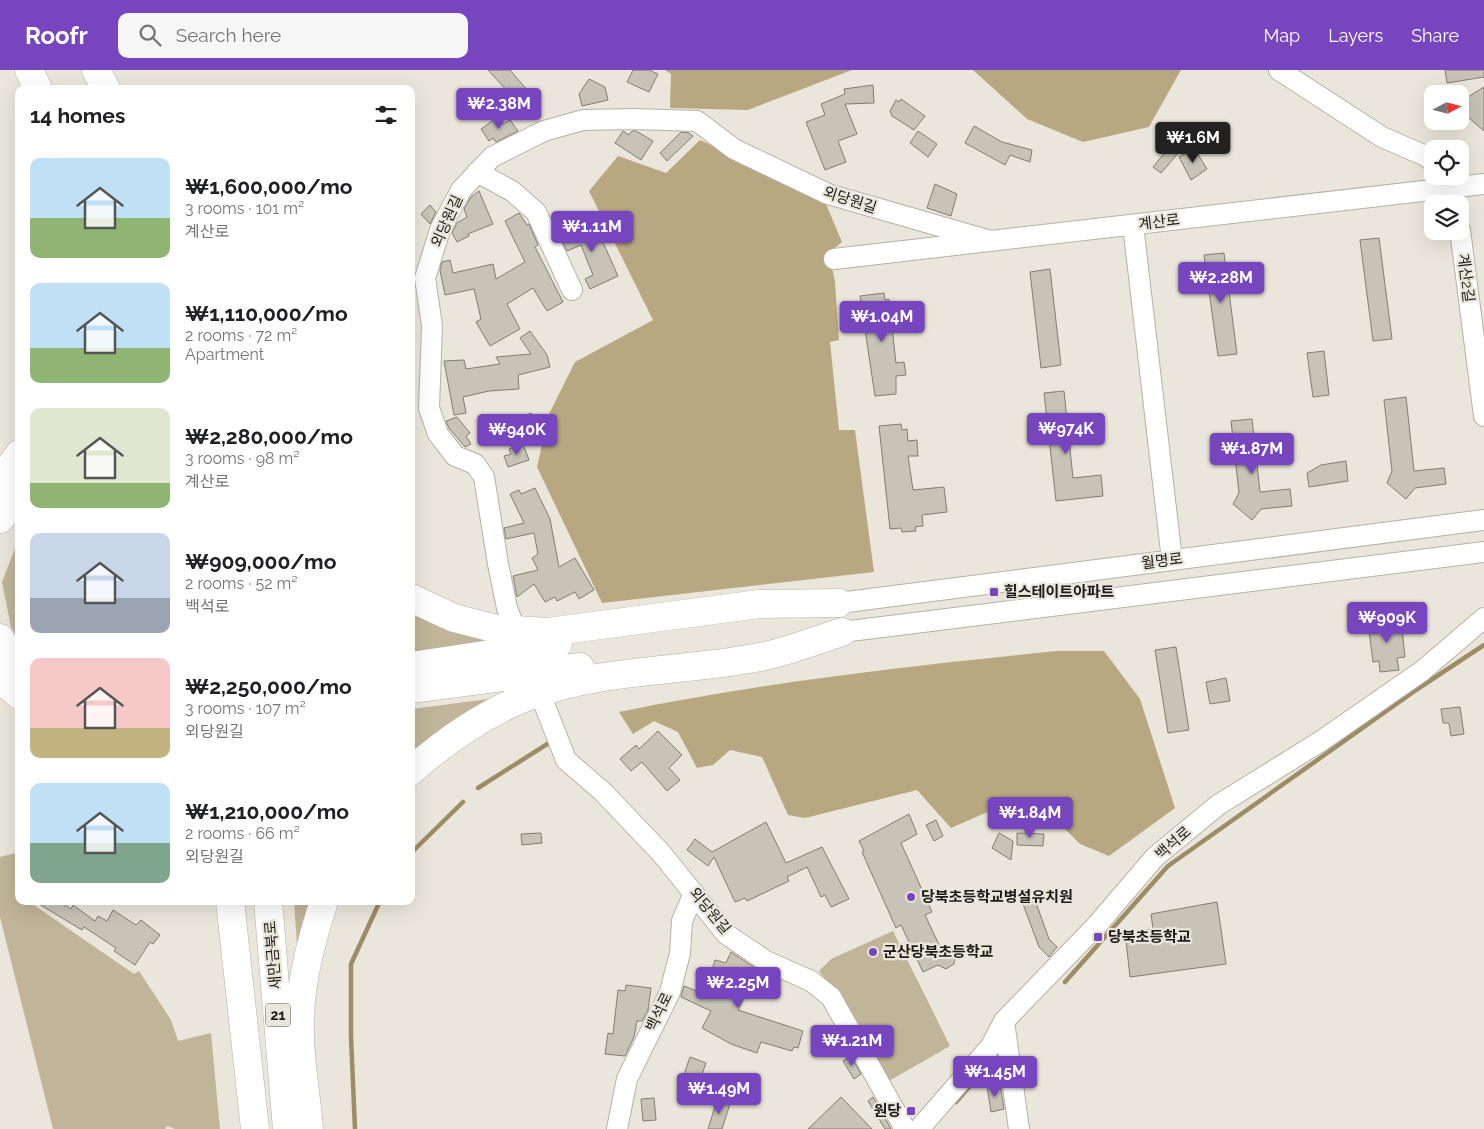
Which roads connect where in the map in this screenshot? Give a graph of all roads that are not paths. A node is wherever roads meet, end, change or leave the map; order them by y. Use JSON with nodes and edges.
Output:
{"nodes":[{"id":1,"x":29,"y":70,"type":"edge"},
{"id":2,"x":44,"y":70,"type":"edge"},
{"id":3,"x":78,"y":70,"type":"edge"},
{"id":4,"x":96,"y":70,"type":"edge"},
{"id":5,"x":1279,"y":70,"type":"edge"},
{"id":6,"x":36,"y":85,"type":"edge"},
{"id":7,"x":51,"y":85,"type":"edge"},
{"id":8,"x":84,"y":85,"type":"edge"},
{"id":9,"x":104,"y":85,"type":"edge"},
{"id":10,"x":1424,"y":155,"type":"edge"},
{"id":11,"x":477,"y":172,"type":"junction"},
{"id":12,"x":1484,"y":184,"type":"edge"},
{"id":13,"x":1452,"y":189,"type":"edge"},
{"id":14,"x":1133,"y":225,"type":"junction"},
{"id":15,"x":1461,"y":240,"type":"edge"},
{"id":16,"x":991,"y":241,"type":"junction"},
{"id":17,"x":834,"y":259,"type":"dead end"},
{"id":18,"x":572,"y":290,"type":"dead end"},
{"id":19,"x":1484,"y":416,"type":"edge"},
{"id":20,"x":15,"y":460,"type":"edge"},
{"id":21,"x":0,"y":482,"type":"edge"},
{"id":22,"x":15,"y":500,"type":"edge"},
{"id":23,"x":0,"y":519,"type":"edge"},
{"id":24,"x":1484,"y":520,"type":"edge"},
{"id":25,"x":1484,"y":552,"type":"edge"},
{"id":26,"x":1172,"y":560,"type":"junction"},
{"id":27,"x":415,"y":600,"type":"edge"},
{"id":28,"x":839,"y":602,"type":"junction"},
{"id":29,"x":1484,"y":618,"type":"edge"},
{"id":30,"x":512,"y":621,"type":"dead end"},
{"id":31,"x":842,"y":632,"type":"junction"},
{"id":32,"x":0,"y":638,"type":"edge"},
{"id":33,"x":15,"y":660,"type":"edge"},
{"id":34,"x":415,"y":665,"type":"edge"},
{"id":35,"x":0,"y":679,"type":"edge"},
{"id":36,"x":415,"y":688,"type":"edge"},
{"id":37,"x":15,"y":692,"type":"edge"},
{"id":38,"x":543,"y":701,"type":"dead end"},
{"id":39,"x":415,"y":768,"type":"edge"},
{"id":40,"x":694,"y":893,"type":"junction"},
{"id":41,"x":230,"y":905,"type":"edge"},
{"id":42,"x":245,"y":905,"type":"edge"},
{"id":43,"x":268,"y":905,"type":"edge"},
{"id":44,"x":323,"y":905,"type":"edge"},
{"id":45,"x":1004,"y":1021,"type":"junction"},
{"id":46,"x":254,"y":1129,"type":"edge"},
{"id":47,"x":262,"y":1129,"type":"edge"},
{"id":48,"x":287,"y":1129,"type":"edge"},
{"id":49,"x":309,"y":1129,"type":"edge"},
{"id":50,"x":616,"y":1129,"type":"edge"},
{"id":51,"x":906,"y":1129,"type":"edge"},
{"id":52,"x":919,"y":1129,"type":"edge"},
{"id":53,"x":1019,"y":1129,"type":"edge"}],
"edges":[{"from":1,"to":6,"type":"highway"},
{"from":2,"to":7,"type":"highway"},
{"from":3,"to":8,"type":"highway"},
{"from":4,"to":9,"type":"highway"},
{"from":5,"to":10,"type":"street"},
{"from":11,"to":16,"type":"street","name":"외당원길"},
{"from":11,"to":18,"type":"street"},
{"from":11,"to":30,"type":"street","name":"외당원길"},
{"from":12,"to":13,"type":"street","name":"계산로"},
{"from":13,"to":14,"type":"street","name":"계산로"},
{"from":14,"to":16,"type":"street","name":"계산로"},
{"from":14,"to":26,"type":"street"},
{"from":15,"to":19,"type":"street","name":"계산2길"},
{"from":16,"to":17,"type":"street","name":"계산로"},
{"from":20,"to":21,"type":"highway"},
{"from":22,"to":23,"type":"highway"},
{"from":24,"to":26,"type":"street","name":"월명로"},
{"from":25,"to":31,"type":"street","name":"월명로"},
{"from":26,"to":28,"type":"street","name":"월명로"},
{"from":27,"to":28,"type":"highway"},
{"from":28,"to":34,"type":"highway"},
{"from":29,"to":45,"type":"street","name":"백석로"},
{"from":31,"to":36,"type":"highway"},
{"from":31,"to":39,"type":"highway"},
{"from":32,"to":33,"type":"highway"},
{"from":35,"to":37,"type":"highway"},
{"from":38,"to":40,"type":"street","name":"외당원길"},
{"from":40,"to":50,"type":"street","name":"백석로"},
{"from":40,"to":51,"type":"street","name":"외당원길"},
{"from":41,"to":46,"type":"highway"},
{"from":42,"to":47,"type":"highway","name":"새만금북로","number":"21"},
{"from":43,"to":48,"type":"highway","name":"새만금북로","number":"21"},
{"from":44,"to":49,"type":"highway"},
{"from":45,"to":52,"type":"street","name":"백석로"},
{"from":45,"to":53,"type":"street"}]}
